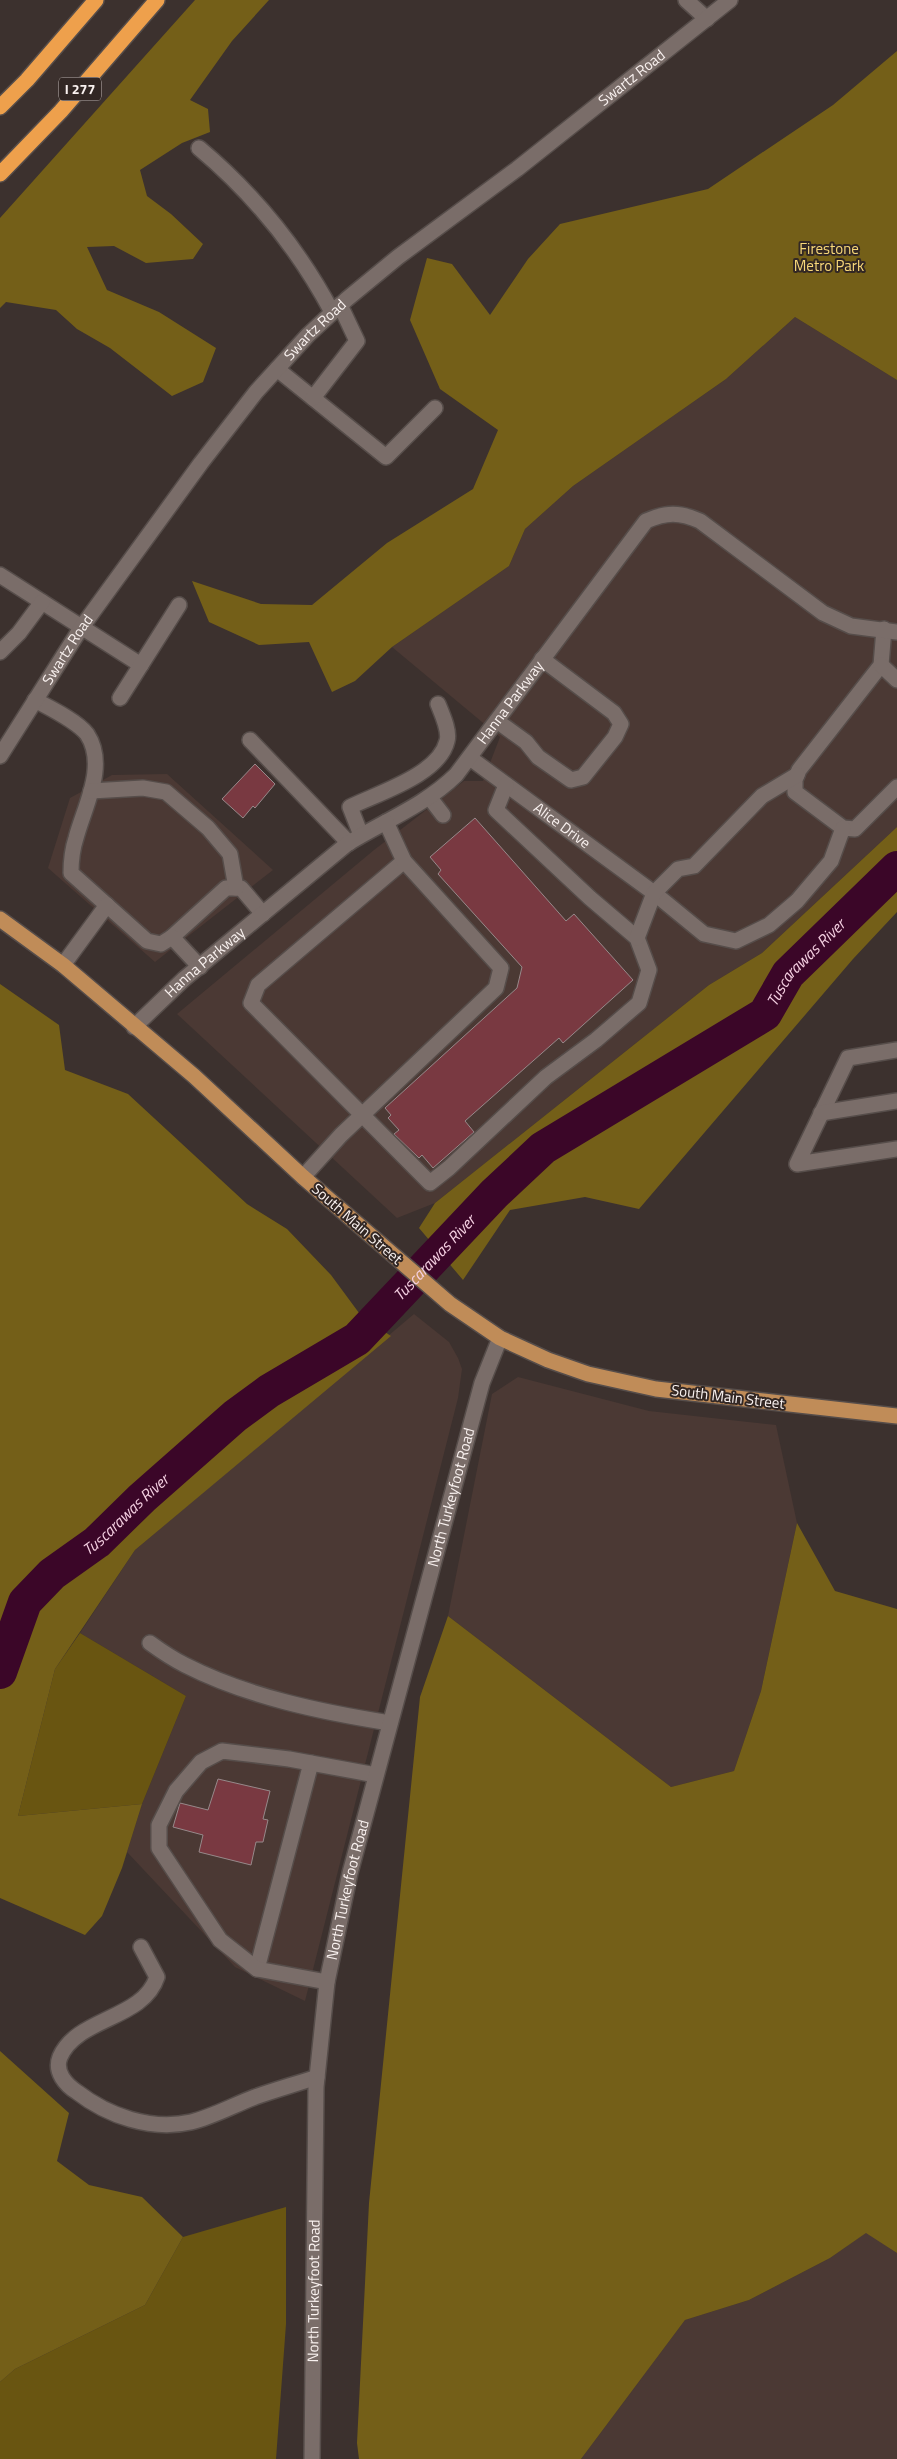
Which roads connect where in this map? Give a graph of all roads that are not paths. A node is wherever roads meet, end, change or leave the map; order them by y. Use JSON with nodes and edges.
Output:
{"nodes":[{"id":1,"x":96,"y":0,"type":"edge"},
{"id":2,"x":157,"y":0,"type":"edge"},
{"id":3,"x":686,"y":0,"type":"edge"},
{"id":4,"x":730,"y":0,"type":"edge"},
{"id":5,"x":707,"y":19,"type":"junction"},
{"id":6,"x":0,"y":107,"type":"edge"},
{"id":7,"x":199,"y":148,"type":"dead end"},
{"id":8,"x":0,"y":174,"type":"edge"},
{"id":9,"x":336,"y":309,"type":"junction"},
{"id":10,"x":277,"y":369,"type":"junction"},
{"id":11,"x":313,"y":398,"type":"junction"},
{"id":12,"x":435,"y":408,"type":"dead end"},
{"id":13,"x":0,"y":575,"type":"edge"},
{"id":14,"x":42,"y":602,"type":"junction"},
{"id":15,"x":179,"y":605,"type":"dead end"},
{"id":16,"x":81,"y":628,"type":"junction"},
{"id":17,"x":891,"y":630,"type":"edge"},
{"id":18,"x":0,"y":652,"type":"edge"},
{"id":19,"x":542,"y":659,"type":"junction"},
{"id":20,"x":141,"y":665,"type":"junction"},
{"id":21,"x":881,"y":665,"type":"junction"},
{"id":22,"x":897,"y":680,"type":"edge"},
{"id":23,"x":120,"y":698,"type":"dead end"},
{"id":24,"x":36,"y":700,"type":"junction"},
{"id":25,"x":438,"y":704,"type":"dead end"},
{"id":26,"x":497,"y":721,"type":"junction"},
{"id":27,"x":250,"y":740,"type":"dead end"},
{"id":28,"x":441,"y":755,"type":"junction"},
{"id":29,"x":0,"y":756,"type":"edge"},
{"id":30,"x":465,"y":764,"type":"junction"},
{"id":31,"x":797,"y":775,"type":"junction"},
{"id":32,"x":506,"y":785,"type":"junction"},
{"id":33,"x":897,"y":787,"type":"edge"},
{"id":34,"x":91,"y":791,"type":"junction"},
{"id":35,"x":430,"y":798,"type":"junction"},
{"id":36,"x":443,"y":815,"type":"dead end"},
{"id":37,"x":386,"y":822,"type":"junction"},
{"id":38,"x":844,"y":828,"type":"junction"},
{"id":39,"x":355,"y":839,"type":"junction"},
{"id":40,"x":404,"y":861,"type":"junction"},
{"id":41,"x":236,"y":888,"type":"junction"},
{"id":42,"x":654,"y":893,"type":"junction"},
{"id":43,"x":107,"y":905,"type":"junction"},
{"id":44,"x":263,"y":914,"type":"junction"},
{"id":45,"x":0,"y":919,"type":"edge"},
{"id":46,"x":172,"y":937,"type":"junction"},
{"id":47,"x":637,"y":938,"type":"junction"},
{"id":48,"x":63,"y":965,"type":"junction"},
{"id":49,"x":200,"y":967,"type":"junction"},
{"id":50,"x":134,"y":1027,"type":"junction"},
{"id":51,"x":897,"y":1050,"type":"edge"},
{"id":52,"x":897,"y":1101,"type":"edge"},
{"id":53,"x":821,"y":1113,"type":"junction"},
{"id":54,"x":362,"y":1115,"type":"junction"},
{"id":55,"x":897,"y":1149,"type":"edge"},
{"id":56,"x":303,"y":1177,"type":"junction"},
{"id":57,"x":500,"y":1338,"type":"junction"},
{"id":58,"x":897,"y":1416,"type":"edge"},
{"id":59,"x":150,"y":1643,"type":"dead end"},
{"id":60,"x":390,"y":1724,"type":"junction"},
{"id":61,"x":311,"y":1763,"type":"junction"},
{"id":62,"x":376,"y":1775,"type":"junction"},
{"id":63,"x":141,"y":1947,"type":"dead end"},
{"id":64,"x":257,"y":1969,"type":"junction"},
{"id":65,"x":327,"y":1982,"type":"junction"},
{"id":66,"x":317,"y":2078,"type":"junction"},
{"id":67,"x":312,"y":2459,"type":"edge"}],
"edges":[{"from":1,"to":6,"type":"highway"},
{"from":2,"to":8,"type":"highway","number":"I 277"},
{"from":3,"to":5,"type":"street"},
{"from":4,"to":5,"type":"street","name":"Swartz Road"},
{"from":5,"to":9,"type":"street","name":"Swartz Road"},
{"from":7,"to":9,"type":"street"},
{"from":9,"to":10,"type":"street","name":"Swartz Road"},
{"from":9,"to":11,"type":"street"},
{"from":10,"to":11,"type":"street"},
{"from":10,"to":16,"type":"street","name":"Swartz Road"},
{"from":11,"to":12,"type":"street"},
{"from":13,"to":14,"type":"street"},
{"from":14,"to":16,"type":"street"},
{"from":14,"to":18,"type":"street"},
{"from":15,"to":20,"type":"street"},
{"from":16,"to":20,"type":"street"},
{"from":16,"to":24,"type":"street","name":"Swartz Road"},
{"from":17,"to":19,"type":"street","name":"Hanna Parkway"},
{"from":17,"to":21,"type":"street"},
{"from":19,"to":26,"type":"street","name":"Hanna Parkway"},
{"from":19,"to":26,"type":"street"},
{"from":20,"to":23,"type":"street"},
{"from":21,"to":22,"type":"street"},
{"from":21,"to":31,"type":"street"},
{"from":24,"to":29,"type":"street","name":"Swartz Road"},
{"from":24,"to":34,"type":"street"},
{"from":25,"to":28,"type":"street"},
{"from":26,"to":30,"type":"street","name":"Hanna Parkway"},
{"from":27,"to":39,"type":"street"},
{"from":28,"to":30,"type":"street","name":"Alice Drive"},
{"from":28,"to":39,"type":"street"},
{"from":30,"to":32,"type":"street","name":"Alice Drive"},
{"from":30,"to":35,"type":"street","name":"Hanna Parkway"},
{"from":31,"to":38,"type":"street"},
{"from":31,"to":42,"type":"street"},
{"from":32,"to":42,"type":"street","name":"Alice Drive"},
{"from":32,"to":47,"type":"street"},
{"from":33,"to":38,"type":"street"},
{"from":34,"to":41,"type":"street"},
{"from":34,"to":43,"type":"street"},
{"from":35,"to":36,"type":"street"},
{"from":35,"to":37,"type":"street","name":"Hanna Parkway"},
{"from":37,"to":39,"type":"street","name":"Hanna Parkway"},
{"from":37,"to":40,"type":"street"},
{"from":38,"to":42,"type":"street","name":"Alice Drive"},
{"from":39,"to":44,"type":"street","name":"Hanna Parkway"},
{"from":40,"to":54,"type":"street"},
{"from":40,"to":54,"type":"street"},
{"from":41,"to":44,"type":"street"},
{"from":41,"to":46,"type":"street"},
{"from":42,"to":47,"type":"street"},
{"from":43,"to":46,"type":"street"},
{"from":43,"to":48,"type":"street"},
{"from":44,"to":49,"type":"street","name":"Hanna Parkway"},
{"from":45,"to":48,"type":"main road","name":"South Main Street"},
{"from":46,"to":49,"type":"street"},
{"from":47,"to":54,"type":"street"},
{"from":48,"to":50,"type":"main road","name":"South Main Street"},
{"from":49,"to":50,"type":"street","name":"Hanna Parkway"},
{"from":50,"to":56,"type":"main road","name":"South Main Street"},
{"from":51,"to":53,"type":"street"},
{"from":52,"to":53,"type":"street"},
{"from":53,"to":55,"type":"street"},
{"from":54,"to":56,"type":"street"},
{"from":56,"to":57,"type":"main road","name":"South Main Street"},
{"from":57,"to":58,"type":"main road","name":"South Main Street"},
{"from":57,"to":60,"type":"street","name":"North Turkeyfoot Road"},
{"from":59,"to":60,"type":"street"},
{"from":60,"to":62,"type":"street","name":"North Turkeyfoot Road"},
{"from":61,"to":62,"type":"street"},
{"from":61,"to":64,"type":"street"},
{"from":61,"to":64,"type":"street"},
{"from":62,"to":65,"type":"street","name":"North Turkeyfoot Road"},
{"from":63,"to":66,"type":"street"},
{"from":64,"to":65,"type":"street"},
{"from":65,"to":66,"type":"street","name":"North Turkeyfoot Road"},
{"from":66,"to":67,"type":"street","name":"North Turkeyfoot Road"}]}
